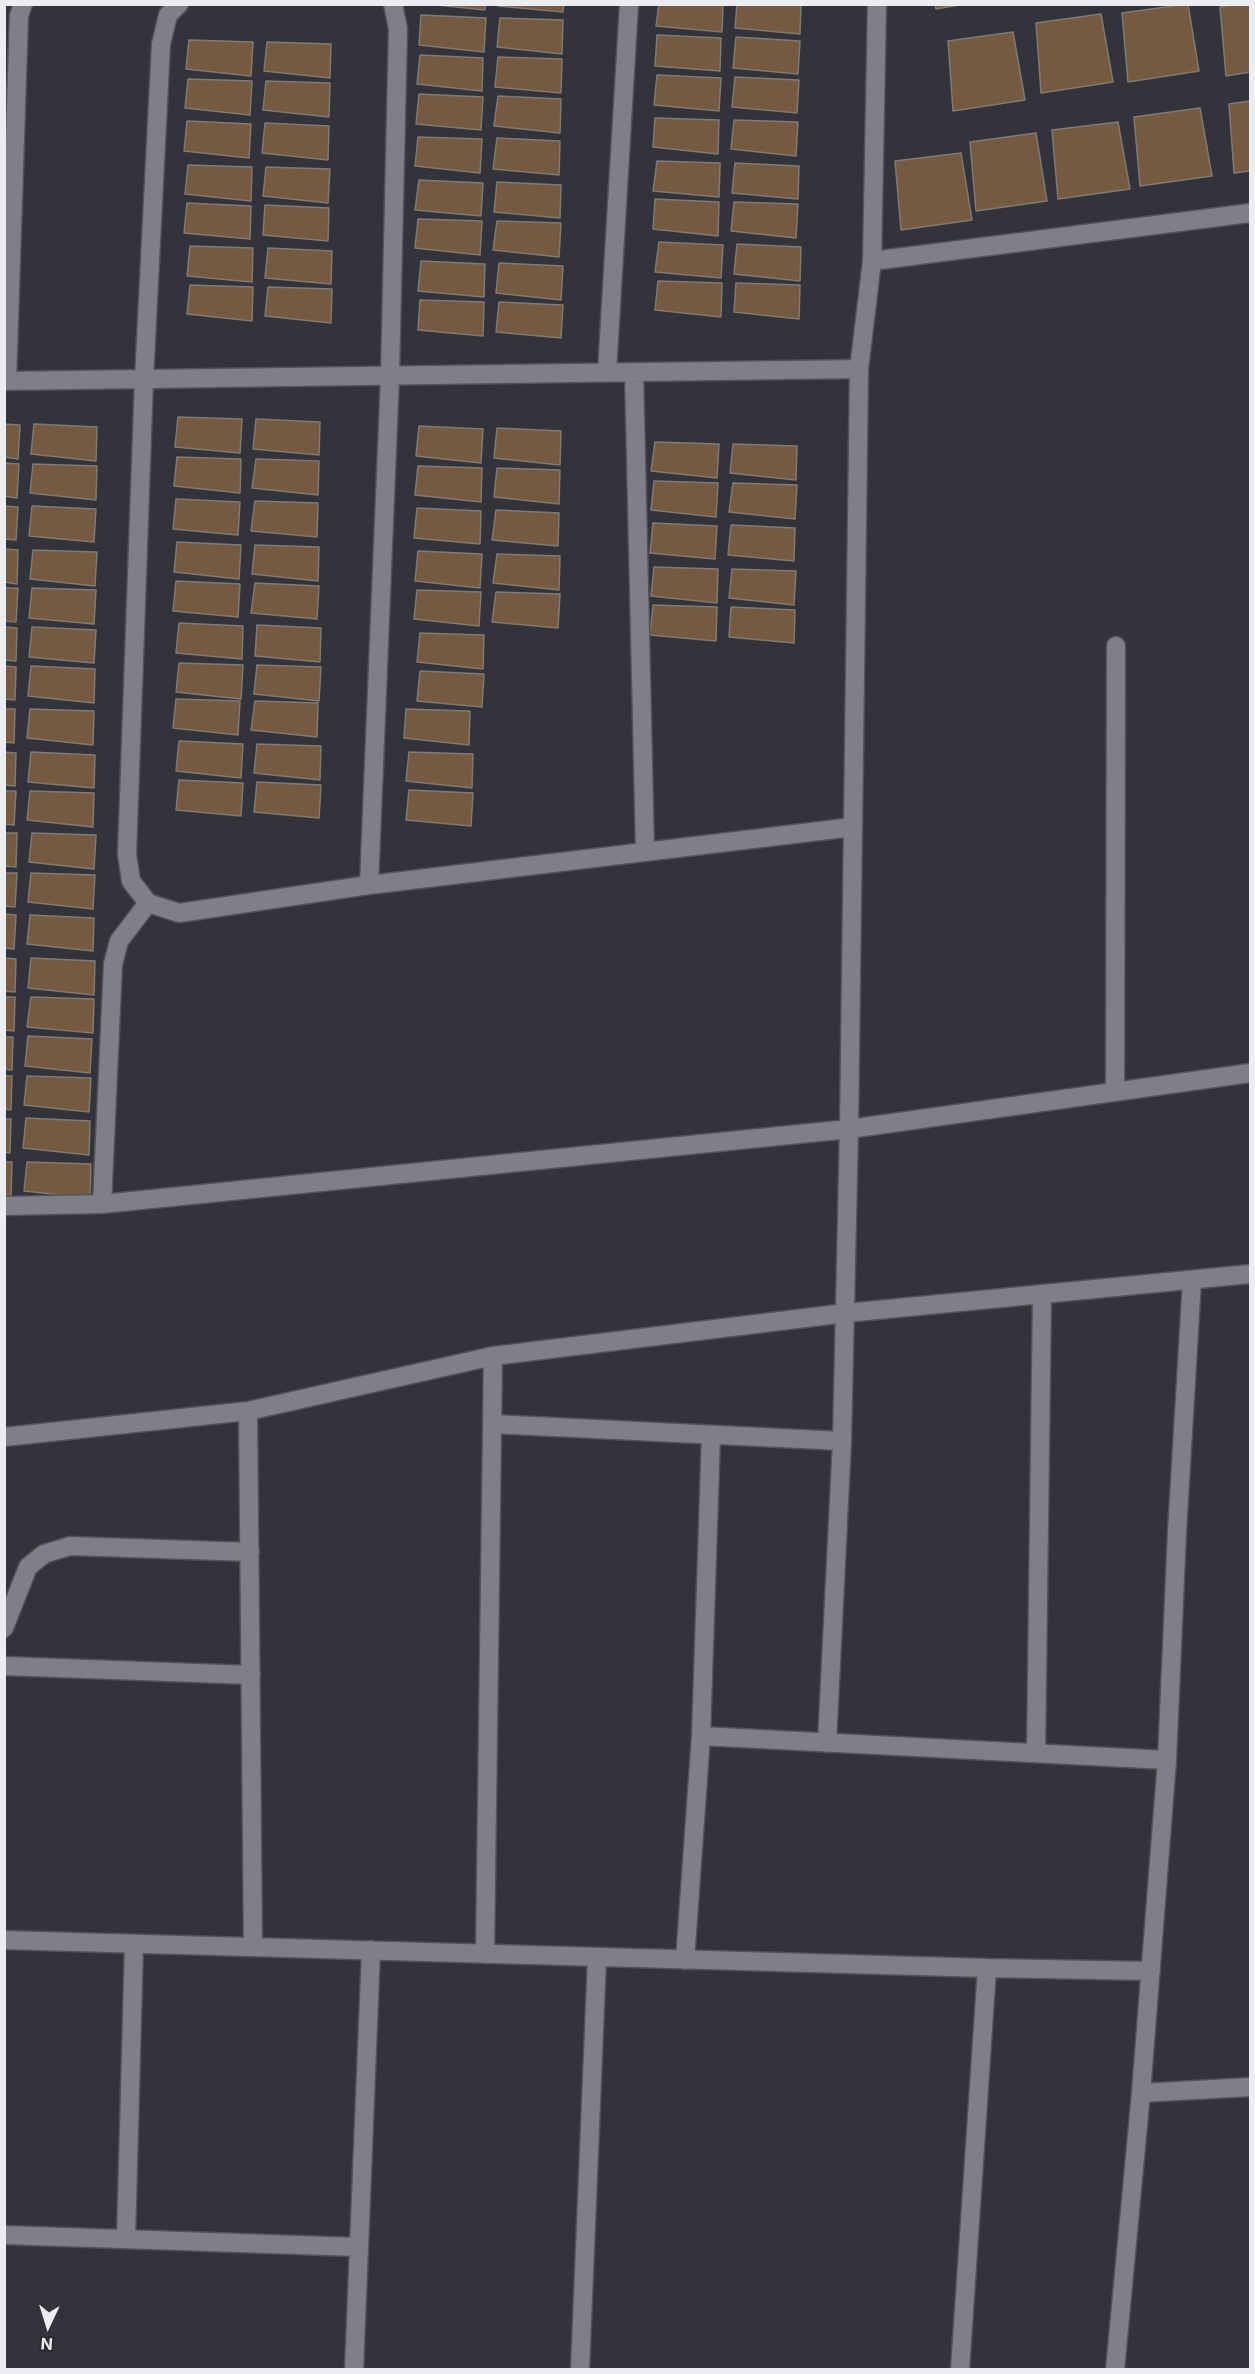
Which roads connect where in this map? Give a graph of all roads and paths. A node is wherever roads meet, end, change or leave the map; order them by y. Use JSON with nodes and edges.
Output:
{"nodes":[{"id":1,"x":179,"y":4,"type":"edge"},
{"id":2,"x":393,"y":4,"type":"edge"},
{"id":3,"x":629,"y":4,"type":"edge"},
{"id":4,"x":877,"y":4,"type":"edge"},
{"id":5,"x":15,"y":16,"type":"edge"},
{"id":6,"x":1251,"y":213,"type":"edge"},
{"id":7,"x":872,"y":261,"type":"junction"},
{"id":8,"x":860,"y":369,"type":"junction"},
{"id":9,"x":608,"y":372,"type":"junction"},
{"id":10,"x":634,"y":372,"type":"junction"},
{"id":11,"x":390,"y":376,"type":"junction"},
{"id":12,"x":144,"y":380,"type":"junction"},
{"id":13,"x":6,"y":381,"type":"edge"},
{"id":14,"x":1116,"y":646,"type":"dead end"},
{"id":15,"x":853,"y":827,"type":"junction"},
{"id":16,"x":645,"y":851,"type":"junction"},
{"id":17,"x":369,"y":885,"type":"junction"},
{"id":18,"x":148,"y":903,"type":"junction"},
{"id":19,"x":1251,"y":1073,"type":"edge"},
{"id":20,"x":1115,"y":1092,"type":"junction"},
{"id":21,"x":849,"y":1129,"type":"junction"},
{"id":22,"x":102,"y":1204,"type":"junction"},
{"id":23,"x":4,"y":1206,"type":"edge"},
{"id":24,"x":1251,"y":1274,"type":"edge"},
{"id":25,"x":1192,"y":1280,"type":"junction"},
{"id":26,"x":1042,"y":1294,"type":"junction"},
{"id":27,"x":846,"y":1313,"type":"junction"},
{"id":28,"x":493,"y":1356,"type":"junction"},
{"id":29,"x":248,"y":1411,"type":"junction"},
{"id":30,"x":492,"y":1424,"type":"junction"},
{"id":31,"x":711,"y":1435,"type":"junction"},
{"id":32,"x":4,"y":1437,"type":"edge"},
{"id":33,"x":842,"y":1441,"type":"junction"},
{"id":34,"x":250,"y":1552,"type":"junction"},
{"id":35,"x":4,"y":1628,"type":"edge"},
{"id":36,"x":4,"y":1666,"type":"edge"},
{"id":37,"x":251,"y":1675,"type":"junction"},
{"id":38,"x":701,"y":1736,"type":"junction"},
{"id":39,"x":827,"y":1743,"type":"junction"},
{"id":40,"x":1036,"y":1753,"type":"junction"},
{"id":41,"x":1167,"y":1760,"type":"junction"},
{"id":42,"x":4,"y":1940,"type":"edge"},
{"id":43,"x":134,"y":1944,"type":"junction"},
{"id":44,"x":253,"y":1947,"type":"junction"},
{"id":45,"x":370,"y":1950,"type":"junction"},
{"id":46,"x":485,"y":1954,"type":"junction"},
{"id":47,"x":597,"y":1957,"type":"junction"},
{"id":48,"x":685,"y":1960,"type":"junction"},
{"id":49,"x":987,"y":1968,"type":"junction"},
{"id":50,"x":1151,"y":1971,"type":"junction"},
{"id":51,"x":1251,"y":2087,"type":"edge"},
{"id":52,"x":1141,"y":2092,"type":"junction"},
{"id":53,"x":4,"y":2235,"type":"edge"},
{"id":54,"x":126,"y":2238,"type":"junction"},
{"id":55,"x":357,"y":2247,"type":"junction"},
{"id":56,"x":354,"y":2370,"type":"edge"},
{"id":57,"x":580,"y":2370,"type":"edge"},
{"id":58,"x":960,"y":2370,"type":"edge"},
{"id":59,"x":1115,"y":2370,"type":"edge"}],
"edges":[{"from":1,"to":12,"type":"street"},
{"from":2,"to":11,"type":"street"},
{"from":3,"to":9,"type":"street"},
{"from":4,"to":7,"type":"street"},
{"from":5,"to":13,"type":"street"},
{"from":6,"to":7,"type":"street"},
{"from":7,"to":8,"type":"street"},
{"from":8,"to":10,"type":"street"},
{"from":8,"to":15,"type":"street"},
{"from":9,"to":10,"type":"street"},
{"from":9,"to":11,"type":"street"},
{"from":10,"to":16,"type":"street"},
{"from":11,"to":12,"type":"street"},
{"from":11,"to":17,"type":"street"},
{"from":12,"to":13,"type":"street"},
{"from":12,"to":18,"type":"street"},
{"from":14,"to":20,"type":"street"},
{"from":15,"to":16,"type":"street"},
{"from":15,"to":21,"type":"street"},
{"from":16,"to":17,"type":"street"},
{"from":17,"to":18,"type":"street"},
{"from":18,"to":22,"type":"street"},
{"from":19,"to":20,"type":"street"},
{"from":20,"to":21,"type":"street"},
{"from":21,"to":22,"type":"street"},
{"from":21,"to":27,"type":"street"},
{"from":22,"to":23,"type":"street"},
{"from":24,"to":25,"type":"street"},
{"from":25,"to":26,"type":"street"},
{"from":25,"to":41,"type":"street"},
{"from":26,"to":27,"type":"street"},
{"from":26,"to":40,"type":"street"},
{"from":27,"to":28,"type":"street"},
{"from":27,"to":33,"type":"street"},
{"from":28,"to":29,"type":"street"},
{"from":28,"to":30,"type":"street"},
{"from":29,"to":32,"type":"street"},
{"from":29,"to":34,"type":"street"},
{"from":30,"to":31,"type":"street"},
{"from":30,"to":46,"type":"street"},
{"from":31,"to":33,"type":"street"},
{"from":31,"to":38,"type":"street"},
{"from":33,"to":39,"type":"street"},
{"from":34,"to":35,"type":"street"},
{"from":34,"to":37,"type":"street"},
{"from":36,"to":37,"type":"street"},
{"from":37,"to":44,"type":"street"},
{"from":38,"to":39,"type":"street"},
{"from":38,"to":48,"type":"street"},
{"from":39,"to":40,"type":"street"},
{"from":40,"to":41,"type":"street"},
{"from":41,"to":50,"type":"street"},
{"from":42,"to":43,"type":"street"},
{"from":43,"to":44,"type":"street"},
{"from":43,"to":54,"type":"street"},
{"from":44,"to":45,"type":"street"},
{"from":45,"to":46,"type":"street"},
{"from":45,"to":55,"type":"street"},
{"from":46,"to":47,"type":"street"},
{"from":47,"to":48,"type":"street"},
{"from":47,"to":57,"type":"street"},
{"from":48,"to":49,"type":"street"},
{"from":49,"to":50,"type":"street"},
{"from":49,"to":58,"type":"street"},
{"from":50,"to":52,"type":"street"},
{"from":51,"to":52,"type":"street"},
{"from":52,"to":59,"type":"street"},
{"from":53,"to":54,"type":"street"},
{"from":54,"to":55,"type":"street"},
{"from":55,"to":56,"type":"street"}]}
